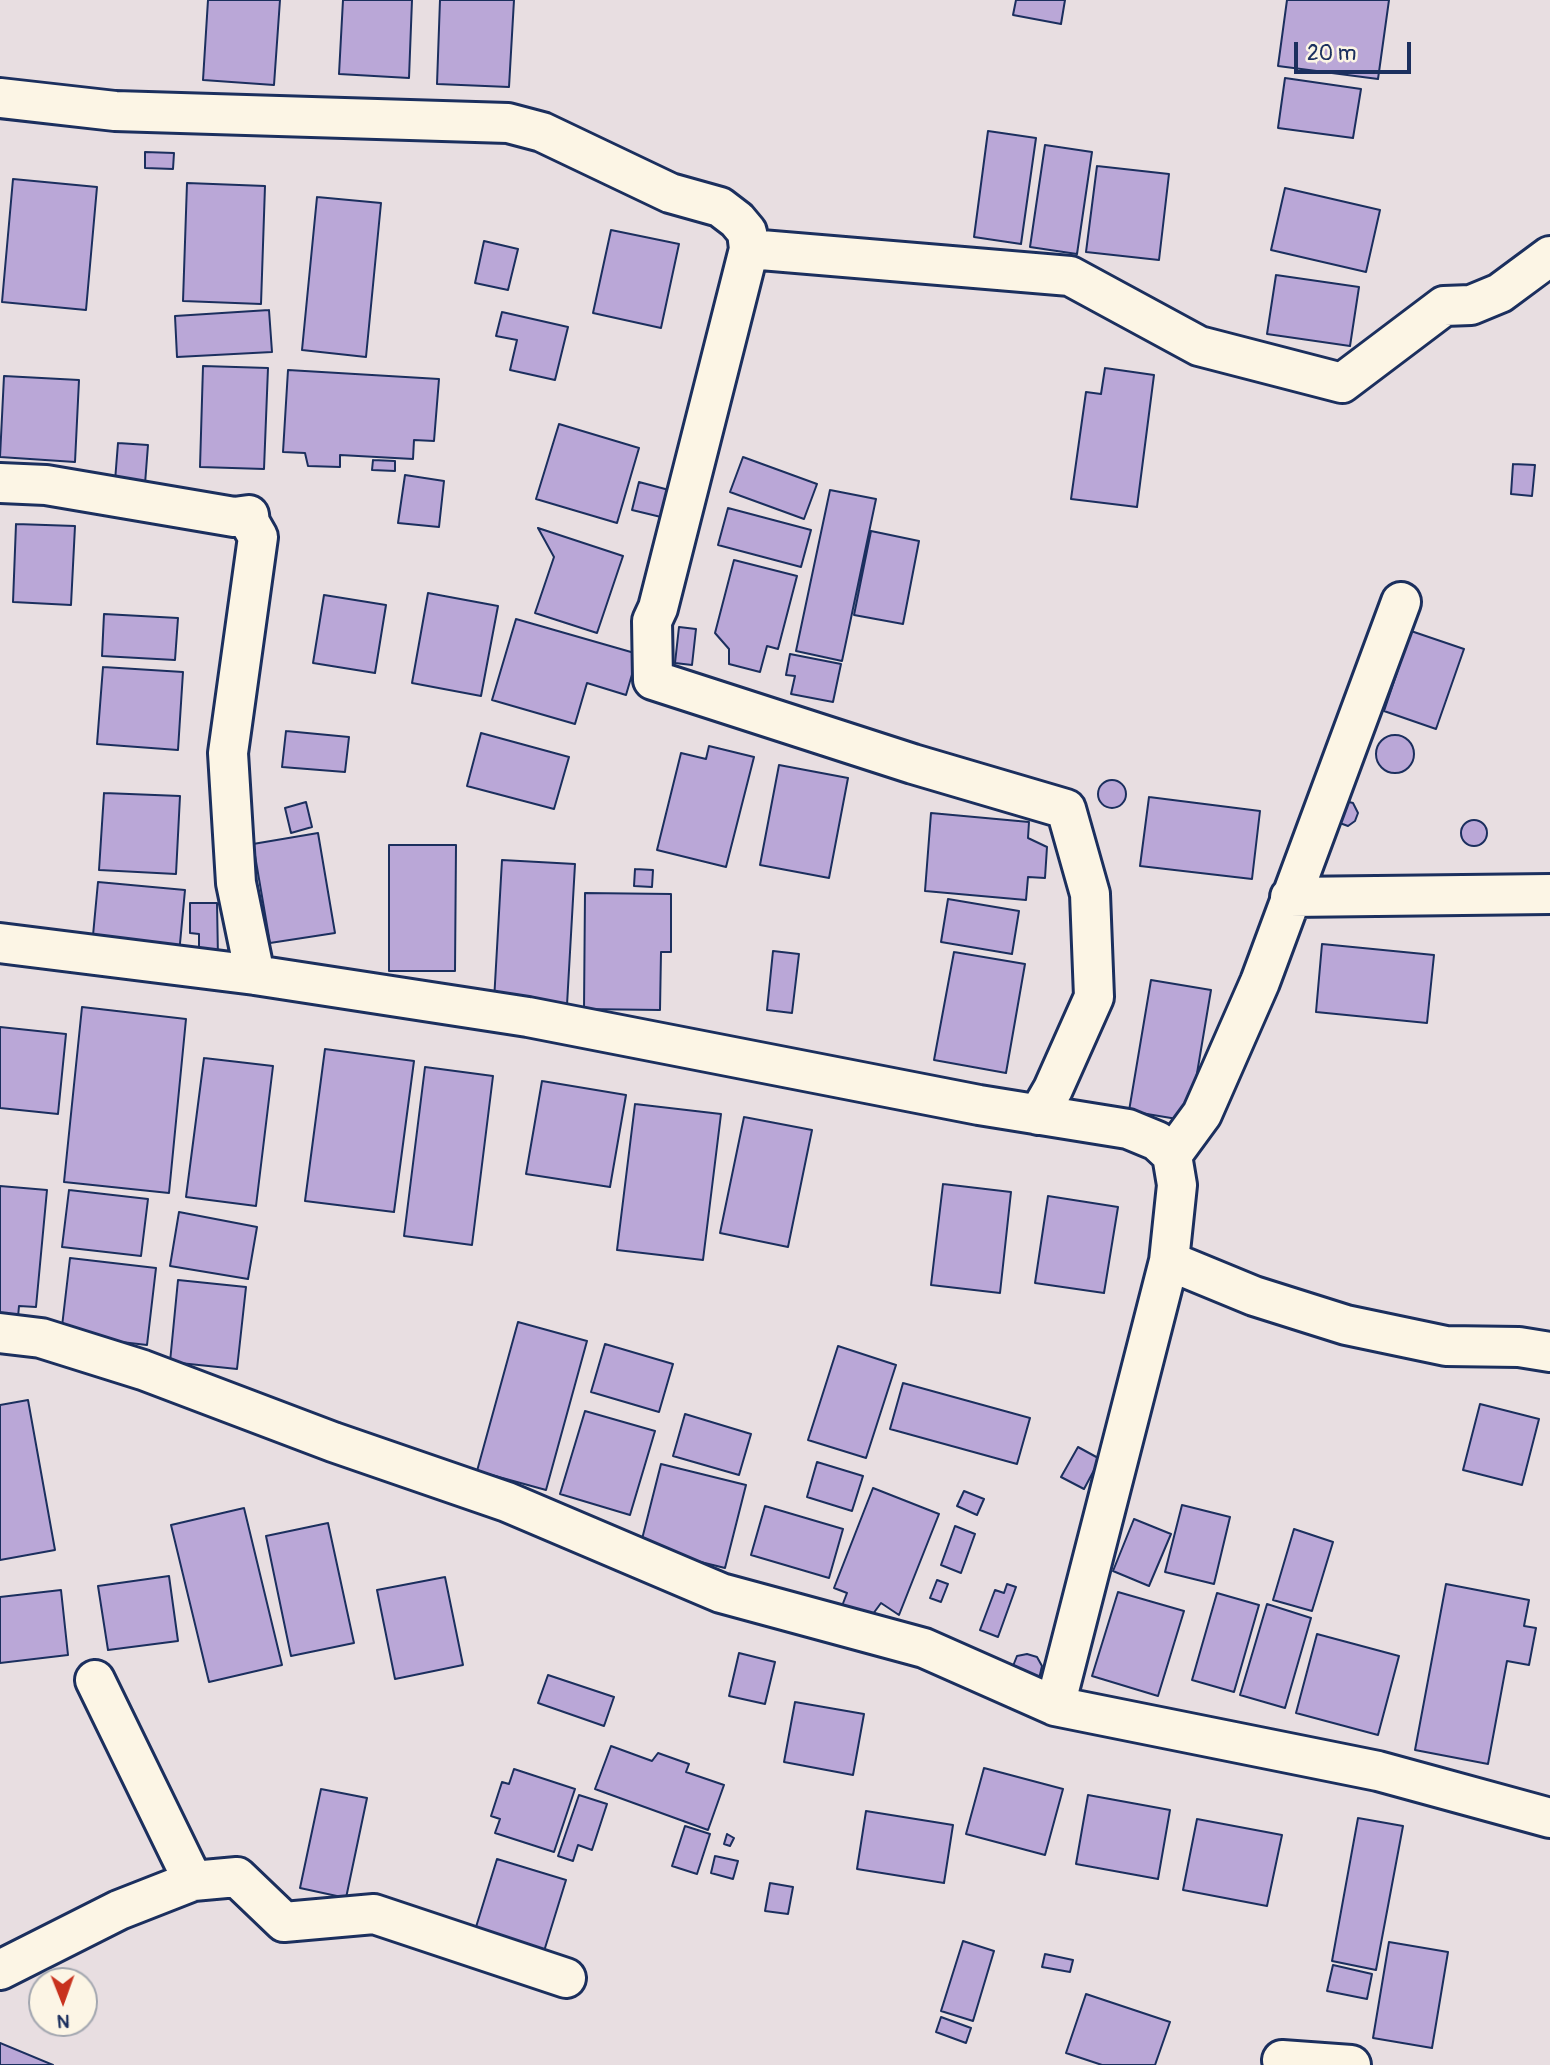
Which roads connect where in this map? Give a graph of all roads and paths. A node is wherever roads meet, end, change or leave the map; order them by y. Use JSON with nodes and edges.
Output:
{"nodes":[{"id":1,"x":0,"y":98,"type":"edge"},
{"id":2,"x":749,"y":248,"type":"junction"},
{"id":3,"x":1550,"y":256,"type":"edge"},
{"id":4,"x":0,"y":483,"type":"edge"},
{"id":5,"x":1401,"y":602,"type":"dead end"},
{"id":6,"x":1550,"y":894,"type":"edge"},
{"id":7,"x":1290,"y":897,"type":"junction"},
{"id":8,"x":0,"y":943,"type":"edge"},
{"id":9,"x":255,"y":975,"type":"junction"},
{"id":10,"x":1038,"y":1115,"type":"junction"},
{"id":11,"x":1172,"y":1155,"type":"junction"},
{"id":12,"x":1169,"y":1261,"type":"junction"},
{"id":13,"x":0,"y":1333,"type":"edge"},
{"id":14,"x":1550,"y":1352,"type":"edge"},
{"id":15,"x":95,"y":1679,"type":"dead end"},
{"id":16,"x":1055,"y":1706,"type":"junction"},
{"id":17,"x":1550,"y":1818,"type":"edge"},
{"id":18,"x":193,"y":1881,"type":"junction"},
{"id":19,"x":0,"y":1970,"type":"edge"},
{"id":20,"x":566,"y":1978,"type":"dead end"},
{"id":21,"x":1282,"y":2060,"type":"dead end"},
{"id":22,"x":1351,"y":2065,"type":"edge"}],
"edges":[{"from":1,"to":2,"type":"street"},
{"from":2,"to":3,"type":"street"},
{"from":2,"to":10,"type":"street"},
{"from":4,"to":9,"type":"street"},
{"from":5,"to":7,"type":"street"},
{"from":6,"to":7,"type":"street"},
{"from":7,"to":11,"type":"street"},
{"from":8,"to":9,"type":"street"},
{"from":9,"to":10,"type":"street"},
{"from":10,"to":11,"type":"street"},
{"from":11,"to":12,"type":"street"},
{"from":12,"to":14,"type":"street"},
{"from":12,"to":16,"type":"street"},
{"from":13,"to":16,"type":"street"},
{"from":15,"to":18,"type":"street"},
{"from":16,"to":17,"type":"street"},
{"from":18,"to":19,"type":"street"},
{"from":18,"to":20,"type":"street"},
{"from":21,"to":22,"type":"street"}]}
